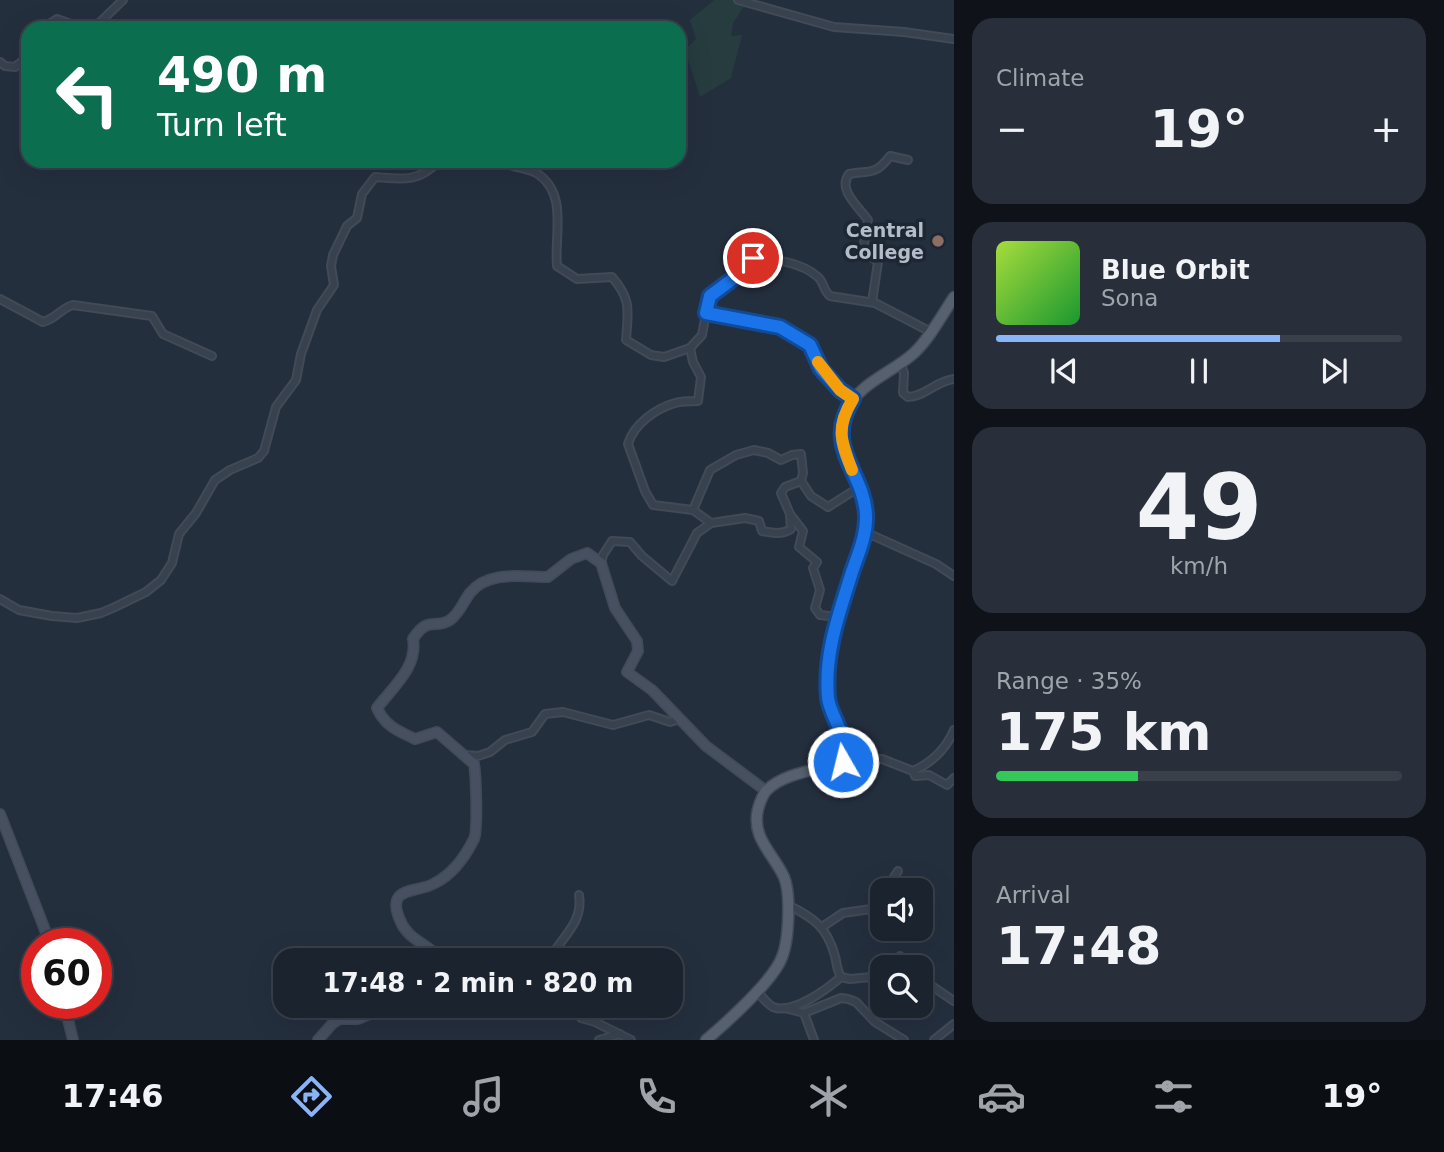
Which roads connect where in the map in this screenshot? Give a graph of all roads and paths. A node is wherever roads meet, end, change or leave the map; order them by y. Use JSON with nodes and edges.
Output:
{"nodes":[{"id":1,"x":123,"y":0,"type":"edge"},
{"id":2,"x":738,"y":0,"type":"edge"},
{"id":3,"x":101,"y":21,"type":"edge"},
{"id":4,"x":954,"y":39,"type":"edge"},
{"id":5,"x":0,"y":62,"type":"edge"},
{"id":6,"x":21,"y":62,"type":"edge"},
{"id":7,"x":908,"y":160,"type":"dead end"},
{"id":8,"x":432,"y":168,"type":"edge"},
{"id":9,"x":518,"y":168,"type":"edge"},
{"id":10,"x":954,"y":297,"type":"edge"},
{"id":11,"x":0,"y":299,"type":"edge"},
{"id":12,"x":873,"y":302,"type":"junction"},
{"id":13,"x":706,"y":313,"type":"junction"},
{"id":14,"x":931,"y":332,"type":"junction"},
{"id":15,"x":690,"y":348,"type":"junction"},
{"id":16,"x":212,"y":356,"type":"dead end"},
{"id":17,"x":901,"y":365,"type":"junction"},
{"id":18,"x":954,"y":379,"type":"edge"},
{"id":19,"x":853,"y":399,"type":"junction"},
{"id":20,"x":801,"y":481,"type":"junction"},
{"id":21,"x":859,"y":488,"type":"junction"},
{"id":22,"x":693,"y":510,"type":"junction"},
{"id":23,"x":790,"y":514,"type":"junction"},
{"id":24,"x":711,"y":523,"type":"junction"},
{"id":25,"x":865,"y":532,"type":"junction"},
{"id":26,"x":601,"y":563,"type":"junction"},
{"id":27,"x":954,"y":576,"type":"edge"},
{"id":28,"x":0,"y":599,"type":"edge"},
{"id":29,"x":838,"y":617,"type":"junction"},
{"id":30,"x":680,"y":719,"type":"junction"},
{"id":31,"x":954,"y":730,"type":"edge"},
{"id":32,"x":466,"y":755,"type":"junction"},
{"id":33,"x":847,"y":756,"type":"junction"},
{"id":34,"x":913,"y":771,"type":"junction"},
{"id":35,"x":954,"y":778,"type":"edge"},
{"id":36,"x":766,"y":791,"type":"junction"},
{"id":37,"x":0,"y":814,"type":"edge"},
{"id":38,"x":898,"y":871,"type":"dead end"},
{"id":39,"x":893,"y":878,"type":"edge"},
{"id":40,"x":579,"y":895,"type":"dead end"},
{"id":41,"x":788,"y":905,"type":"junction"},
{"id":42,"x":870,"y":909,"type":"edge"},
{"id":43,"x":822,"y":927,"type":"junction"},
{"id":44,"x":44,"y":928,"type":"edge"},
{"id":45,"x":425,"y":948,"type":"edge"},
{"id":46,"x":557,"y":948,"type":"edge"},
{"id":47,"x":841,"y":977,"type":"junction"},
{"id":48,"x":870,"y":977,"type":"edge"},
{"id":49,"x":933,"y":987,"type":"edge"},
{"id":50,"x":756,"y":991,"type":"junction"},
{"id":51,"x":954,"y":1001,"type":"edge"},
{"id":52,"x":784,"y":1008,"type":"junction"},
{"id":53,"x":804,"y":1013,"type":"junction"},
{"id":54,"x":360,"y":1018,"type":"edge"},
{"id":55,"x":581,"y":1018,"type":"edge"},
{"id":56,"x":68,"y":1019,"type":"edge"},
{"id":57,"x":954,"y":1024,"type":"edge"},
{"id":58,"x":620,"y":1034,"type":"junction"},
{"id":59,"x":73,"y":1040,"type":"edge"},
{"id":60,"x":318,"y":1040,"type":"edge"},
{"id":61,"x":599,"y":1040,"type":"edge"},
{"id":62,"x":631,"y":1040,"type":"edge"},
{"id":63,"x":706,"y":1040,"type":"edge"},
{"id":64,"x":814,"y":1040,"type":"edge"},
{"id":65,"x":904,"y":1040,"type":"edge"},
{"id":66,"x":934,"y":1040,"type":"edge"}],
"edges":[{"from":1,"to":3,"type":"street"},
{"from":2,"to":4,"type":"street"},
{"from":5,"to":6,"type":"street"},
{"from":7,"to":12,"type":"street"},
{"from":8,"to":28,"type":"street"},
{"from":9,"to":15,"type":"street"},
{"from":10,"to":14,"type":"main road"},
{"from":11,"to":16,"type":"street"},
{"from":12,"to":13,"type":"street"},
{"from":12,"to":14,"type":"street"},
{"from":13,"to":15,"type":"street"},
{"from":13,"to":19,"type":"street"},
{"from":14,"to":17,"type":"main road"},
{"from":15,"to":22,"type":"street"},
{"from":17,"to":18,"type":"street"},
{"from":17,"to":19,"type":"main road"},
{"from":19,"to":21,"type":"main road"},
{"from":20,"to":21,"type":"street"},
{"from":20,"to":22,"type":"street"},
{"from":20,"to":23,"type":"street"},
{"from":21,"to":25,"type":"main road"},
{"from":22,"to":24,"type":"street"},
{"from":23,"to":24,"type":"street"},
{"from":23,"to":29,"type":"street"},
{"from":24,"to":26,"type":"street"},
{"from":25,"to":27,"type":"street"},
{"from":25,"to":29,"type":"main road"},
{"from":26,"to":30,"type":"street"},
{"from":26,"to":32,"type":"street"},
{"from":29,"to":33,"type":"main road"},
{"from":30,"to":32,"type":"street"},
{"from":30,"to":36,"type":"street"},
{"from":31,"to":34,"type":"street"},
{"from":32,"to":45,"type":"street"},
{"from":33,"to":34,"type":"street"},
{"from":33,"to":36,"type":"main road"},
{"from":34,"to":35,"type":"street"},
{"from":36,"to":41,"type":"main road"},
{"from":37,"to":44,"type":"street"},
{"from":38,"to":39,"type":"street"},
{"from":40,"to":46,"type":"street"},
{"from":41,"to":43,"type":"street"},
{"from":41,"to":50,"type":"main road"},
{"from":42,"to":43,"type":"street"},
{"from":43,"to":47,"type":"street"},
{"from":47,"to":48,"type":"street"},
{"from":47,"to":52,"type":"street"},
{"from":49,"to":51,"type":"street"},
{"from":50,"to":52,"type":"street"},
{"from":50,"to":63,"type":"main road"},
{"from":52,"to":53,"type":"street"},
{"from":53,"to":64,"type":"street"},
{"from":53,"to":65,"type":"street"},
{"from":54,"to":60,"type":"street"},
{"from":55,"to":58,"type":"street"},
{"from":56,"to":59,"type":"street"},
{"from":57,"to":66,"type":"street"},
{"from":58,"to":61,"type":"street"},
{"from":58,"to":62,"type":"street"}]}
